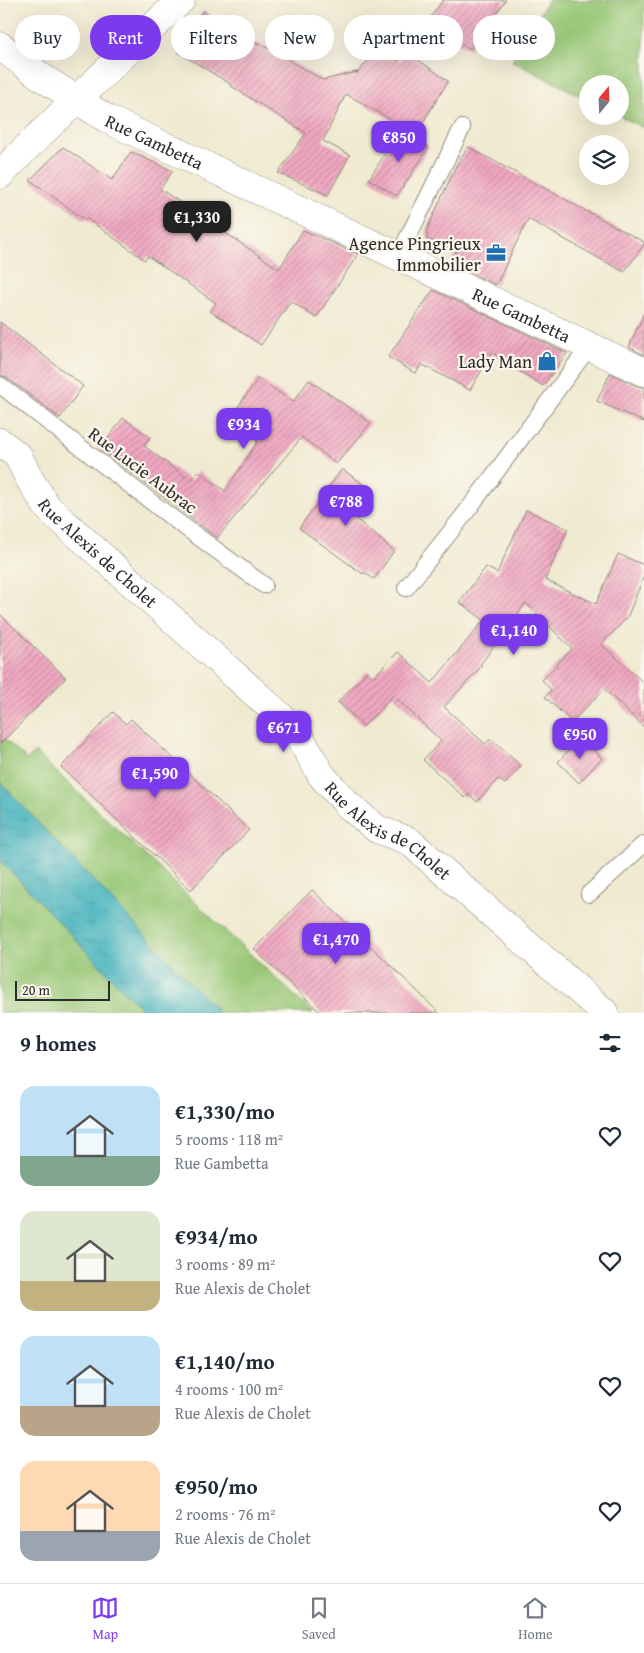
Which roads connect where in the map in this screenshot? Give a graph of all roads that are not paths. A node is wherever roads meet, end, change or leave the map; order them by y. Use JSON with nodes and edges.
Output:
{"nodes":[{"id":1,"x":181,"y":0,"type":"edge"},
{"id":2,"x":0,"y":46,"type":"edge"},
{"id":3,"x":76,"y":99,"type":"junction"},
{"id":4,"x":462,"y":128,"type":"dead end"},
{"id":5,"x":0,"y":175,"type":"edge"},
{"id":6,"x":398,"y":257,"type":"junction"},
{"id":7,"x":589,"y":347,"type":"junction"},
{"id":8,"x":644,"y":372,"type":"edge"},
{"id":9,"x":0,"y":385,"type":"edge"},
{"id":10,"x":0,"y":442,"type":"edge"},
{"id":11,"x":264,"y":585,"type":"dead end"},
{"id":12,"x":406,"y":588,"type":"dead end"},
{"id":13,"x":644,"y":844,"type":"edge"},
{"id":14,"x":589,"y":894,"type":"dead end"},
{"id":15,"x":605,"y":1013,"type":"edge"}],
"edges":[{"from":1,"to":3,"type":"street"},
{"from":2,"to":3,"type":"street","name":"Rue Gambetta"},
{"from":3,"to":5,"type":"street"},
{"from":3,"to":6,"type":"street","name":"Rue Gambetta"},
{"from":4,"to":6,"type":"lane"},
{"from":6,"to":7,"type":"street","name":"Rue Gambetta"},
{"from":7,"to":8,"type":"street","name":"Rue Gambetta"},
{"from":7,"to":12,"type":"lane"},
{"from":9,"to":11,"type":"lane","name":"Rue Lucie Aubrac"},
{"from":10,"to":15,"type":"street","name":"Rue Alexis de Cholet"},
{"from":13,"to":14,"type":"lane"}]}
